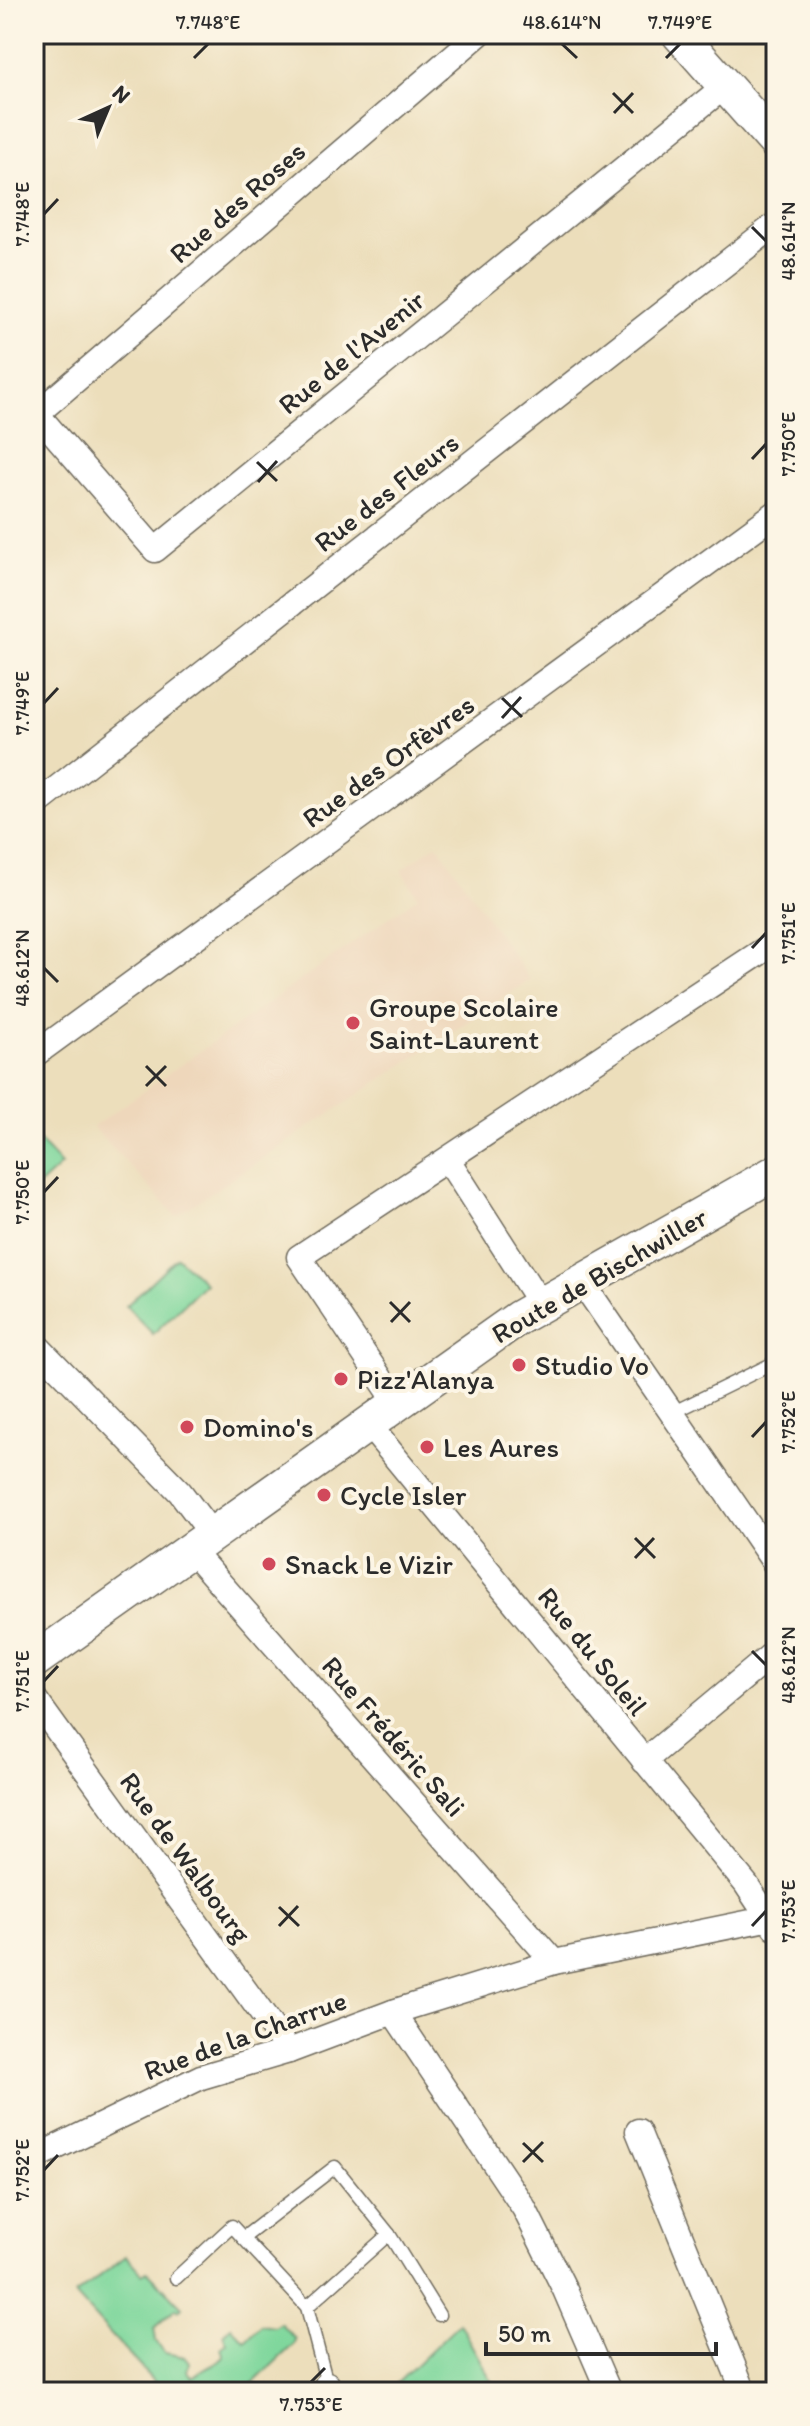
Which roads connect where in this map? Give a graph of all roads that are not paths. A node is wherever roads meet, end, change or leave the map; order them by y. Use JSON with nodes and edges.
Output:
{"nodes":[{"id":1,"x":479,"y":34,"type":"edge"},
{"id":2,"x":679,"y":34,"type":"edge"},
{"id":3,"x":725,"y":86,"type":"junction"},
{"id":4,"x":770,"y":125,"type":"edge"},
{"id":5,"x":776,"y":224,"type":"edge"},
{"id":6,"x":36,"y":415,"type":"edge"},
{"id":7,"x":776,"y":513,"type":"edge"},
{"id":8,"x":34,"y":806,"type":"edge"},
{"id":9,"x":776,"y":942,"type":"edge"},
{"id":10,"x":34,"y":1055,"type":"edge"},
{"id":11,"x":448,"y":1160,"type":"junction"},
{"id":12,"x":776,"y":1172,"type":"edge"},
{"id":13,"x":582,"y":1282,"type":"junction"},
{"id":14,"x":541,"y":1305,"type":"junction"},
{"id":15,"x":34,"y":1343,"type":"edge"},
{"id":16,"x":776,"y":1362,"type":"edge"},
{"id":17,"x":397,"y":1403,"type":"junction"},
{"id":18,"x":672,"y":1413,"type":"junction"},
{"id":19,"x":367,"y":1423,"type":"junction"},
{"id":20,"x":776,"y":1521,"type":"edge"},
{"id":21,"x":754,"y":1533,"type":"junction"},
{"id":22,"x":200,"y":1541,"type":"junction"},
{"id":23,"x":776,"y":1565,"type":"edge"},
{"id":24,"x":776,"y":1651,"type":"edge"},
{"id":25,"x":34,"y":1661,"type":"edge"},
{"id":26,"x":34,"y":1698,"type":"edge"},
{"id":27,"x":644,"y":1761,"type":"junction"},
{"id":28,"x":774,"y":1922,"type":"edge"},
{"id":29,"x":554,"y":1962,"type":"junction"},
{"id":30,"x":393,"y":2012,"type":"junction"},
{"id":31,"x":289,"y":2051,"type":"junction"},
{"id":32,"x":638,"y":2131,"type":"dead end"},
{"id":33,"x":34,"y":2158,"type":"edge"},
{"id":34,"x":389,"y":2234,"type":"junction"},
{"id":35,"x":243,"y":2238,"type":"junction"},
{"id":36,"x":176,"y":2278,"type":"dead end"},
{"id":37,"x":307,"y":2307,"type":"junction"},
{"id":38,"x":439,"y":2315,"type":"dead end"},
{"id":39,"x":326,"y":2388,"type":"edge"},
{"id":40,"x":609,"y":2392,"type":"edge"},
{"id":41,"x":744,"y":2392,"type":"edge"}],
"edges":[{"from":1,"to":6,"type":"street","name":"Rue des Roses"},
{"from":2,"to":3,"type":"main road"},
{"from":3,"to":4,"type":"main road"},
{"from":3,"to":6,"type":"street","name":"Rue de l'Avenir"},
{"from":5,"to":8,"type":"street","name":"Rue des Fleurs"},
{"from":7,"to":10,"type":"street","name":"Rue des Orfèvres"},
{"from":9,"to":11,"type":"street"},
{"from":11,"to":14,"type":"street"},
{"from":11,"to":17,"type":"street"},
{"from":12,"to":13,"type":"main road","name":"Route de Bischwiller"},
{"from":13,"to":14,"type":"main road","name":"Route de Bischwiller"},
{"from":13,"to":18,"type":"street"},
{"from":14,"to":17,"type":"main road","name":"Route de Bischwiller"},
{"from":15,"to":22,"type":"street","name":"Rue Frédéric Sali"},
{"from":16,"to":18,"type":"lane"},
{"from":17,"to":19,"type":"main road","name":"Route de Bischwiller"},
{"from":18,"to":21,"type":"street"},
{"from":19,"to":22,"type":"main road","name":"Route de Bischwiller"},
{"from":19,"to":27,"type":"street","name":"Rue du Soleil"},
{"from":20,"to":21,"type":"street"},
{"from":21,"to":23,"type":"street"},
{"from":22,"to":25,"type":"main road","name":"Route de Bischwiller"},
{"from":22,"to":29,"type":"street","name":"Rue Frédéric Sali"},
{"from":24,"to":27,"type":"street"},
{"from":26,"to":31,"type":"street","name":"Rue de Walbourg"},
{"from":27,"to":28,"type":"street","name":"Rue du Soleil"},
{"from":28,"to":29,"type":"street","name":"Rue de la Charrue"},
{"from":29,"to":30,"type":"street","name":"Rue de la Charrue"},
{"from":30,"to":31,"type":"street","name":"Rue de la Charrue"},
{"from":30,"to":40,"type":"street","name":"Rue de la Charrue"},
{"from":31,"to":33,"type":"street","name":"Rue de la Charrue"},
{"from":32,"to":41,"type":"street"},
{"from":34,"to":35,"type":"lane"},
{"from":34,"to":37,"type":"lane"},
{"from":34,"to":38,"type":"lane"},
{"from":35,"to":36,"type":"lane"},
{"from":35,"to":37,"type":"lane"},
{"from":37,"to":39,"type":"lane"}]}
